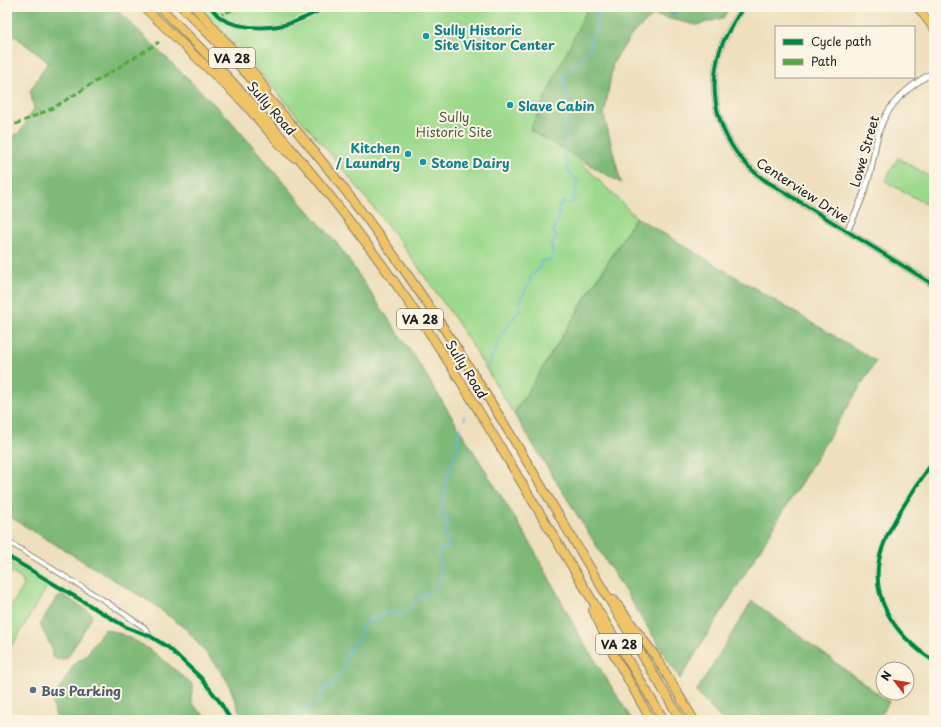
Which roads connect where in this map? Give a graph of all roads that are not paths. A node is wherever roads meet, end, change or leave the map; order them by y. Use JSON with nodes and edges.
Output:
{"nodes":[{"id":1,"x":144,"y":7,"type":"edge"},
{"id":2,"x":160,"y":7,"type":"edge"},
{"id":3,"x":182,"y":7,"type":"edge"},
{"id":4,"x":194,"y":7,"type":"edge"},
{"id":5,"x":211,"y":7,"type":"edge"},
{"id":6,"x":328,"y":7,"type":"edge"},
{"id":7,"x":743,"y":7,"type":"edge"},
{"id":8,"x":918,"y":7,"type":"edge"},
{"id":9,"x":934,"y":29,"type":"edge"},
{"id":10,"x":934,"y":72,"type":"edge"},
{"id":11,"x":280,"y":111,"type":"junction"},
{"id":12,"x":309,"y":168,"type":"junction"},
{"id":13,"x":847,"y":231,"type":"junction"},
{"id":14,"x":934,"y":285,"type":"edge"},
{"id":15,"x":934,"y":460,"type":"edge"},
{"id":16,"x":7,"y":541,"type":"edge"},
{"id":17,"x":7,"y":556,"type":"edge"},
{"id":18,"x":574,"y":569,"type":"junction"},
{"id":19,"x":592,"y":570,"type":"junction"},
{"id":20,"x":150,"y":636,"type":"junction"},
{"id":21,"x":934,"y":661,"type":"edge"},
{"id":22,"x":231,"y":720,"type":"edge"},
{"id":23,"x":651,"y":720,"type":"edge"},
{"id":24,"x":664,"y":720,"type":"edge"},
{"id":25,"x":681,"y":720,"type":"edge"},
{"id":26,"x":694,"y":720,"type":"edge"}],
"edges":[{"from":1,"to":12,"type":"highway"},
{"from":2,"to":12,"type":"highway","name":"Sully Road","number":"VA 28"},
{"from":3,"to":11,"type":"highway","name":"Sully Road","number":"VA 28"},
{"from":4,"to":11,"type":"highway"},
{"from":5,"to":6,"type":"street"},
{"from":7,"to":13,"type":"street","name":"Centerview Drive"},
{"from":8,"to":9,"type":"main road"},
{"from":10,"to":13,"type":"street","name":"Lowe Street"},
{"from":11,"to":19,"type":"highway","name":"Sully Road","number":"VA 28"},
{"from":12,"to":18,"type":"highway","name":"Sully Road","number":"VA 28"},
{"from":13,"to":14,"type":"street","name":"Centerview Drive"},
{"from":15,"to":21,"type":"street"},
{"from":16,"to":20,"type":"street"},
{"from":17,"to":20,"type":"street"},
{"from":18,"to":23,"type":"highway"},
{"from":18,"to":24,"type":"highway","name":"Sully Road","number":"VA 28"},
{"from":19,"to":25,"type":"highway","name":"Sully Road","number":"VA 28"},
{"from":19,"to":26,"type":"highway"},
{"from":20,"to":22,"type":"street"}]}
